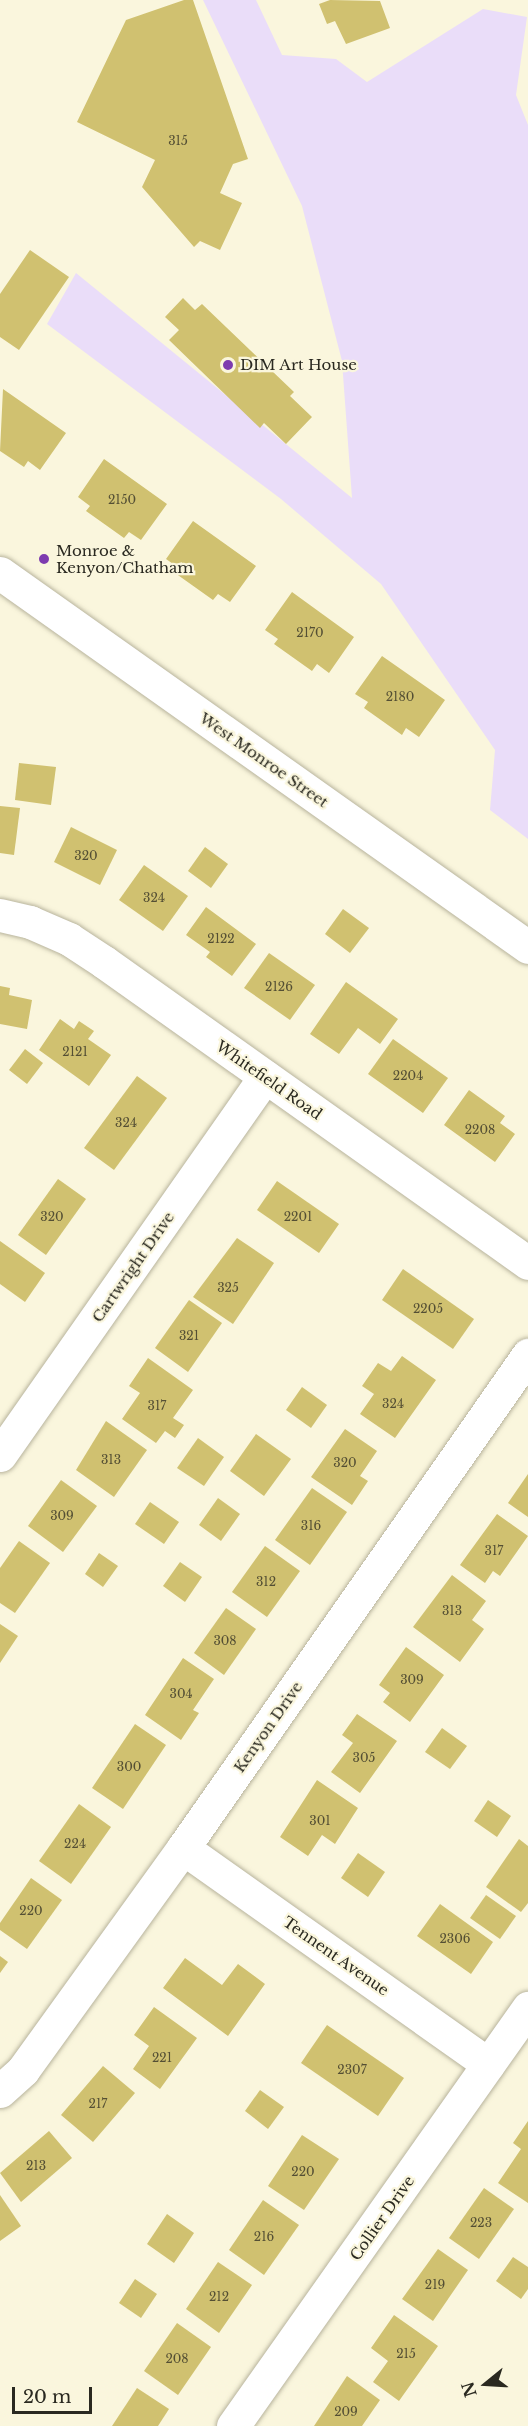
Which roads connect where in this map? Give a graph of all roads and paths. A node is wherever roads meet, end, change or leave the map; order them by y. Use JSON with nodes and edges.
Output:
{"nodes":[{"id":1,"x":0,"y":573,"type":"edge"},
{"id":2,"x":0,"y":915,"type":"edge"},
{"id":3,"x":528,"y":947,"type":"edge"},
{"id":4,"x":265,"y":1077,"type":"junction"},
{"id":5,"x":528,"y":1263,"type":"edge"},
{"id":6,"x":528,"y":1355,"type":"edge"},
{"id":7,"x":0,"y":1455,"type":"edge"},
{"id":8,"x":183,"y":1848,"type":"junction"},
{"id":9,"x":528,"y":2008,"type":"edge"},
{"id":10,"x":488,"y":2064,"type":"junction"},
{"id":11,"x":0,"y":2091,"type":"edge"},
{"id":12,"x":233,"y":2426,"type":"edge"}],
"edges":[{"from":1,"to":3,"type":"street","name":"West Monroe Street"},
{"from":2,"to":4,"type":"street","name":"Whitefield Road"},
{"from":4,"to":5,"type":"street","name":"Whitefield Road"},
{"from":4,"to":7,"type":"street","name":"Cartwright Drive"},
{"from":6,"to":8,"type":"street","name":"Kenyon Drive"},
{"from":8,"to":10,"type":"street","name":"Tennent Avenue"},
{"from":8,"to":11,"type":"street","name":"Kenyon Drive"},
{"from":9,"to":10,"type":"street","name":"Collier Drive"},
{"from":10,"to":12,"type":"street","name":"Collier Drive"}]}
